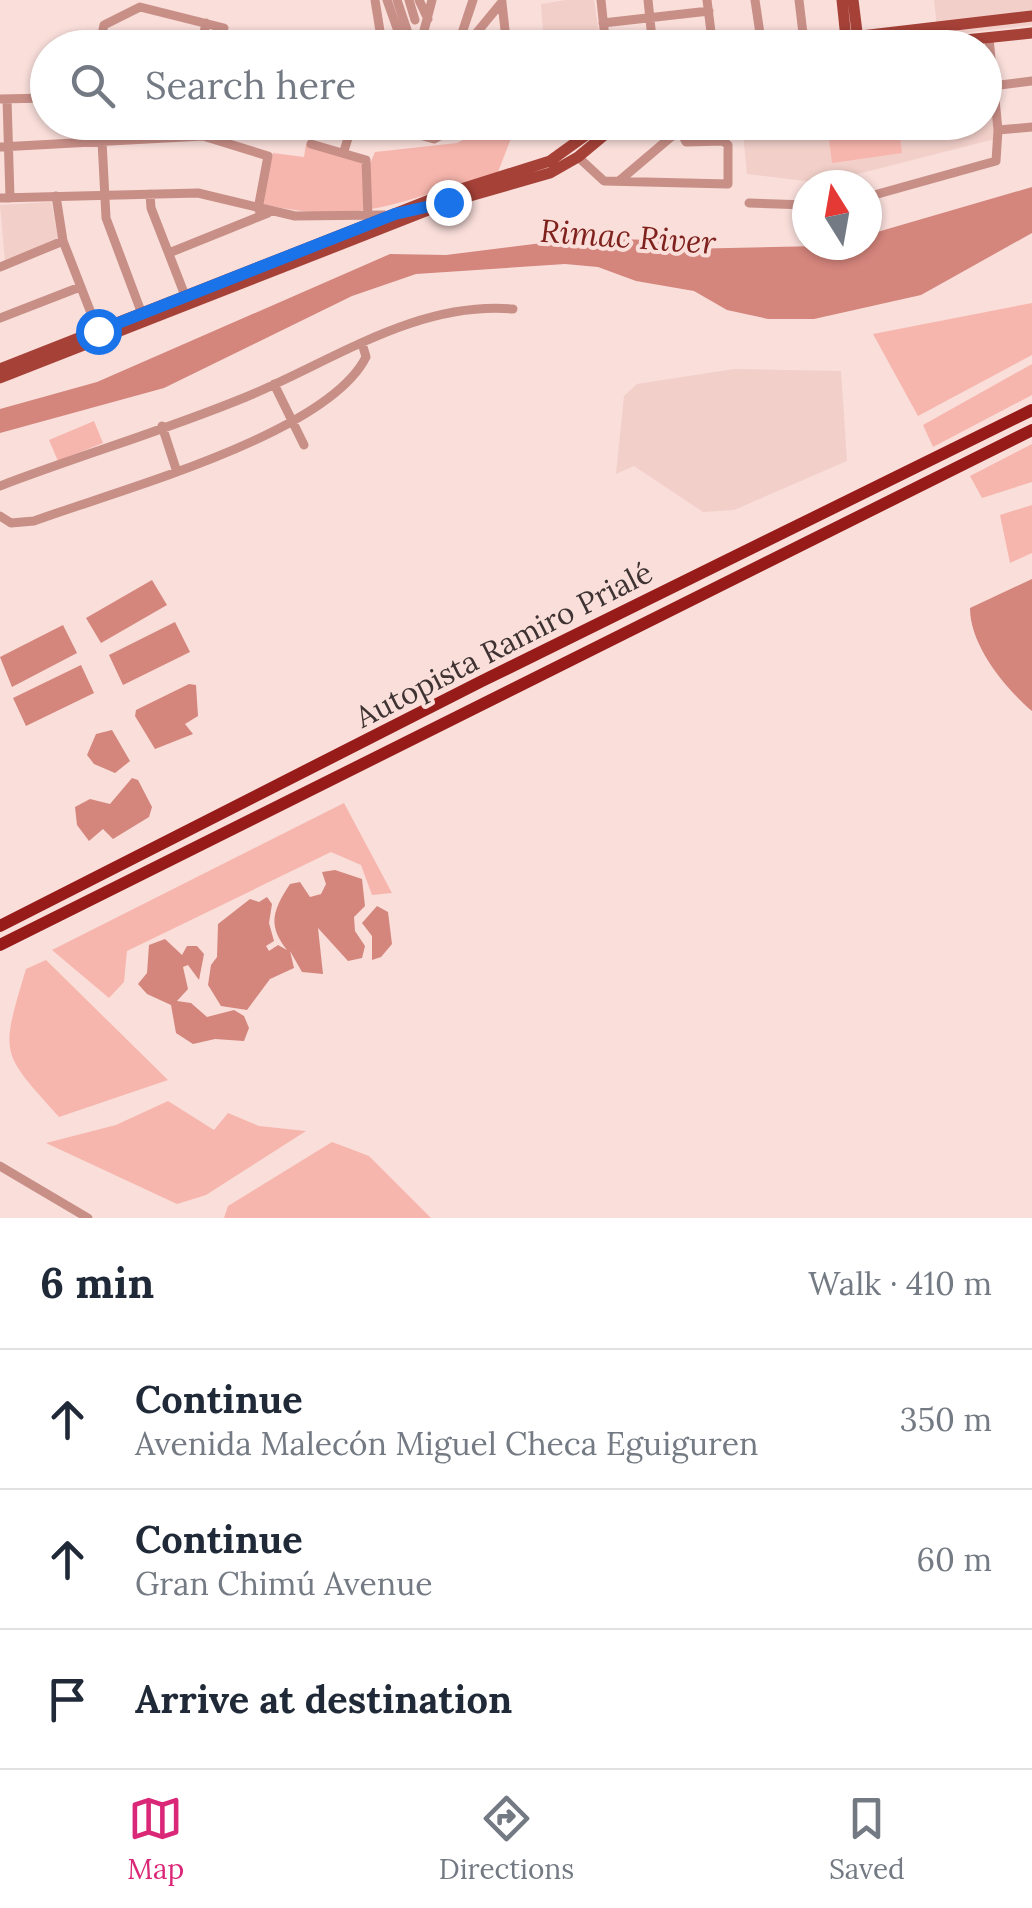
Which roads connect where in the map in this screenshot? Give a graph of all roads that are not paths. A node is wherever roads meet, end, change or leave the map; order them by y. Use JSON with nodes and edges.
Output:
{"nodes":[{"id":1,"x":375,"y":0,"type":"edge"},
{"id":2,"x":387,"y":0,"type":"edge"},
{"id":3,"x":398,"y":0,"type":"edge"},
{"id":4,"x":409,"y":0,"type":"edge"},
{"id":5,"x":419,"y":0,"type":"edge"},
{"id":6,"x":432,"y":0,"type":"edge"},
{"id":7,"x":472,"y":0,"type":"edge"},
{"id":8,"x":601,"y":0,"type":"edge"},
{"id":9,"x":648,"y":0,"type":"edge"},
{"id":10,"x":755,"y":0,"type":"edge"},
{"id":11,"x":800,"y":0,"type":"edge"},
{"id":12,"x":842,"y":0,"type":"edge"},
{"id":13,"x":854,"y":0,"type":"edge"},
{"id":14,"x":502,"y":1,"type":"edge"},
{"id":15,"x":708,"y":5,"type":"edge"},
{"id":16,"x":1032,"y":16,"type":"edge"},
{"id":17,"x":650,"y":18,"type":"junction"},
{"id":18,"x":428,"y":19,"type":"junction"},
{"id":19,"x":415,"y":20,"type":"dead end"},
{"id":20,"x":206,"y":23,"type":"junction"},
{"id":21,"x":603,"y":23,"type":"junction"},
{"id":22,"x":224,"y":28,"type":"dead end"},
{"id":23,"x":103,"y":30,"type":"edge"},
{"id":24,"x":205,"y":30,"type":"edge"},
{"id":25,"x":380,"y":30,"type":"edge"},
{"id":26,"x":398,"y":30,"type":"edge"},
{"id":27,"x":407,"y":30,"type":"edge"},
{"id":28,"x":426,"y":30,"type":"edge"},
{"id":29,"x":464,"y":30,"type":"edge"},
{"id":30,"x":476,"y":30,"type":"edge"},
{"id":31,"x":505,"y":30,"type":"edge"},
{"id":32,"x":604,"y":30,"type":"edge"},
{"id":33,"x":651,"y":30,"type":"edge"},
{"id":34,"x":711,"y":30,"type":"edge"},
{"id":35,"x":758,"y":30,"type":"edge"},
{"id":36,"x":803,"y":30,"type":"edge"},
{"id":37,"x":849,"y":30,"type":"edge"},
{"id":38,"x":853,"y":30,"type":"edge"},
{"id":39,"x":935,"y":30,"type":"edge"},
{"id":40,"x":1032,"y":32,"type":"edge"},
{"id":41,"x":1002,"y":36,"type":"edge"},
{"id":42,"x":1032,"y":82,"type":"edge"},
{"id":43,"x":1002,"y":85,"type":"edge"},
{"id":44,"x":30,"y":98,"type":"edge"},
{"id":45,"x":4,"y":99,"type":"edge"},
{"id":46,"x":1032,"y":127,"type":"edge"},
{"id":47,"x":1002,"y":130,"type":"edge"},
{"id":48,"x":101,"y":140,"type":"edge"},
{"id":49,"x":152,"y":140,"type":"edge"},
{"id":50,"x":216,"y":140,"type":"edge"},
{"id":51,"x":333,"y":140,"type":"edge"},
{"id":52,"x":348,"y":140,"type":"edge"},
{"id":53,"x":585,"y":140,"type":"edge"},
{"id":54,"x":596,"y":140,"type":"edge"},
{"id":55,"x":663,"y":140,"type":"edge"},
{"id":56,"x":685,"y":140,"type":"edge"},
{"id":57,"x":998,"y":140,"type":"edge"},
{"id":58,"x":101,"y":144,"type":"junction"},
{"id":59,"x":311,"y":144,"type":"dead end"},
{"id":60,"x":4,"y":146,"type":"edge"},
{"id":61,"x":331,"y":148,"type":"junction"},
{"id":62,"x":344,"y":151,"type":"junction"},
{"id":63,"x":578,"y":157,"type":"junction"},
{"id":64,"x":618,"y":182,"type":"junction"},
{"id":65,"x":882,"y":193,"type":"edge"},
{"id":66,"x":150,"y":194,"type":"junction"},
{"id":67,"x":56,"y":196,"type":"junction"},
{"id":68,"x":102,"y":196,"type":"junction"},
{"id":69,"x":5,"y":198,"type":"edge"},
{"id":70,"x":748,"y":203,"type":"dead end"},
{"id":71,"x":792,"y":205,"type":"edge"},
{"id":72,"x":258,"y":208,"type":"junction"},
{"id":73,"x":427,"y":210,"type":"junction"},
{"id":74,"x":270,"y":212,"type":"junction"},
{"id":75,"x":395,"y":214,"type":"junction"},
{"id":76,"x":368,"y":217,"type":"junction"},
{"id":77,"x":63,"y":241,"type":"junction"},
{"id":78,"x":169,"y":253,"type":"junction"},
{"id":79,"x":0,"y":268,"type":"edge"},
{"id":80,"x":80,"y":287,"type":"junction"},
{"id":81,"x":188,"y":301,"type":"junction"},
{"id":82,"x":513,"y":309,"type":"dead end"},
{"id":83,"x":142,"y":314,"type":"junction"},
{"id":84,"x":0,"y":318,"type":"edge"},
{"id":85,"x":98,"y":331,"type":"junction"},
{"id":86,"x":362,"y":343,"type":"junction"},
{"id":87,"x":0,"y":369,"type":"edge"},
{"id":88,"x":0,"y":378,"type":"edge"},
{"id":89,"x":274,"y":384,"type":"junction"},
{"id":90,"x":1032,"y":410,"type":"edge"},
{"id":91,"x":293,"y":424,"type":"junction"},
{"id":92,"x":162,"y":426,"type":"junction"},
{"id":93,"x":1032,"y":430,"type":"edge"},
{"id":94,"x":304,"y":445,"type":"dead end"},
{"id":95,"x":176,"y":469,"type":"junction"},
{"id":96,"x":0,"y":486,"type":"edge"},
{"id":97,"x":0,"y":516,"type":"edge"},
{"id":98,"x":0,"y":926,"type":"edge"},
{"id":99,"x":0,"y":945,"type":"edge"},
{"id":100,"x":0,"y":1167,"type":"edge"},
{"id":101,"x":88,"y":1218,"type":"edge"}],
"edges":[{"from":1,"to":25,"type":"street"},
{"from":2,"to":26,"type":"street"},
{"from":3,"to":27,"type":"street"},
{"from":4,"to":19,"type":"street"},
{"from":5,"to":18,"type":"street"},
{"from":6,"to":18,"type":"street"},
{"from":7,"to":29,"type":"street"},
{"from":8,"to":21,"type":"street"},
{"from":9,"to":17,"type":"street"},
{"from":10,"to":35,"type":"street"},
{"from":11,"to":36,"type":"street"},
{"from":12,"to":37,"type":"main road"},
{"from":13,"to":38,"type":"main road"},
{"from":14,"to":30,"type":"street"},
{"from":14,"to":31,"type":"street"},
{"from":15,"to":17,"type":"street"},
{"from":15,"to":34,"type":"street"},
{"from":16,"to":39,"type":"main road"},
{"from":17,"to":21,"type":"street"},
{"from":17,"to":33,"type":"street"},
{"from":18,"to":28,"type":"street"},
{"from":20,"to":22,"type":"street"},
{"from":20,"to":23,"type":"street"},
{"from":20,"to":24,"type":"street"},
{"from":21,"to":32,"type":"street"},
{"from":40,"to":41,"type":"main road"},
{"from":42,"to":43,"type":"street"},
{"from":44,"to":45,"type":"street"},
{"from":45,"to":60,"type":"street"},
{"from":46,"to":47,"type":"street"},
{"from":48,"to":58,"type":"street"},
{"from":49,"to":58,"type":"street"},
{"from":50,"to":72,"type":"street"},
{"from":51,"to":61,"type":"street"},
{"from":52,"to":62,"type":"street"},
{"from":53,"to":75,"type":"main road"},
{"from":54,"to":63,"type":"main road"},
{"from":55,"to":64,"type":"street"},
{"from":56,"to":64,"type":"street"},
{"from":57,"to":65,"type":"street"},
{"from":58,"to":60,"type":"street"},
{"from":58,"to":68,"type":"street"},
{"from":59,"to":61,"type":"street"},
{"from":60,"to":69,"type":"street"},
{"from":61,"to":62,"type":"street"},
{"from":62,"to":76,"type":"street"},
{"from":63,"to":64,"type":"street"},
{"from":63,"to":73,"type":"main road"},
{"from":66,"to":68,"type":"street"},
{"from":66,"to":72,"type":"street"},
{"from":66,"to":78,"type":"street"},
{"from":67,"to":68,"type":"street"},
{"from":67,"to":69,"type":"street"},
{"from":67,"to":77,"type":"street"},
{"from":68,"to":83,"type":"street"},
{"from":70,"to":71,"type":"street"},
{"from":72,"to":74,"type":"street"},
{"from":73,"to":75,"type":"street"},
{"from":73,"to":81,"type":"main road"},
{"from":74,"to":76,"type":"street"},
{"from":74,"to":78,"type":"street"},
{"from":75,"to":76,"type":"street"},
{"from":75,"to":81,"type":"main road"},
{"from":77,"to":79,"type":"street"},
{"from":77,"to":80,"type":"street"},
{"from":78,"to":81,"type":"street"},
{"from":80,"to":84,"type":"street"},
{"from":80,"to":85,"type":"street"},
{"from":81,"to":83,"type":"main road"},
{"from":81,"to":88,"type":"main road"},
{"from":82,"to":86,"type":"street"},
{"from":83,"to":85,"type":"main road"},
{"from":85,"to":87,"type":"main road"},
{"from":86,"to":89,"type":"street"},
{"from":86,"to":91,"type":"street"},
{"from":89,"to":91,"type":"street"},
{"from":89,"to":92,"type":"street"},
{"from":90,"to":98,"type":"highway","name":"Autopista Ramiro Prialé"},
{"from":91,"to":94,"type":"street"},
{"from":91,"to":95,"type":"street"},
{"from":92,"to":95,"type":"street"},
{"from":92,"to":96,"type":"street"},
{"from":93,"to":99,"type":"highway","name":"Autopista Ramiro Prialé"},
{"from":95,"to":97,"type":"street"},
{"from":100,"to":101,"type":"street"}]}
